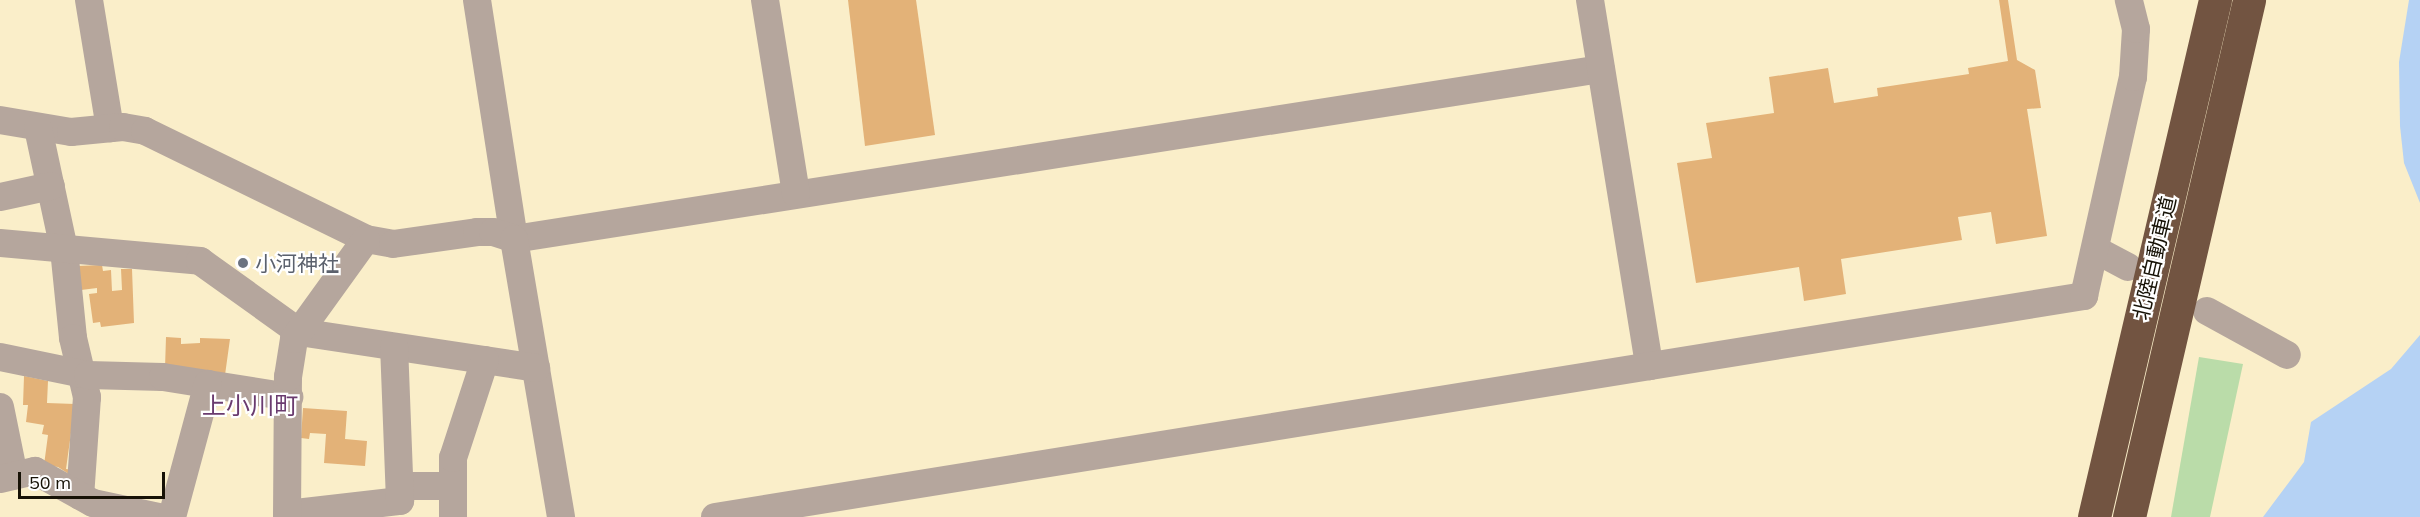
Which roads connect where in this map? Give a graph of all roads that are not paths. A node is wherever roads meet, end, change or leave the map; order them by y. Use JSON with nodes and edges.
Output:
{"nodes":[{"id":1,"x":89,"y":0,"type":"edge"},
{"id":2,"x":477,"y":0,"type":"edge"},
{"id":3,"x":765,"y":0,"type":"edge"},
{"id":4,"x":1590,"y":0,"type":"edge"},
{"id":5,"x":2129,"y":0,"type":"edge"},
{"id":6,"x":2215,"y":0,"type":"edge"},
{"id":7,"x":2249,"y":0,"type":"edge"},
{"id":8,"x":1601,"y":69,"type":"junction"},
{"id":9,"x":0,"y":120,"type":"edge"},
{"id":10,"x":38,"y":128,"type":"junction"},
{"id":11,"x":110,"y":128,"type":"junction"},
{"id":12,"x":51,"y":186,"type":"junction"},
{"id":13,"x":796,"y":194,"type":"junction"},
{"id":14,"x":0,"y":197,"type":"edge"},
{"id":15,"x":366,"y":239,"type":"junction"},
{"id":16,"x":514,"y":239,"type":"junction"},
{"id":17,"x":0,"y":243,"type":"edge"},
{"id":18,"x":64,"y":249,"type":"junction"},
{"id":19,"x":2096,"y":250,"type":"junction"},
{"id":20,"x":2128,"y":267,"type":"dead end"},
{"id":21,"x":2207,"y":311,"type":"dead end"},
{"id":22,"x":299,"y":332,"type":"junction"},
{"id":23,"x":394,"y":347,"type":"junction"},
{"id":24,"x":2287,"y":355,"type":"dead end"},
{"id":25,"x":0,"y":357,"type":"edge"},
{"id":26,"x":484,"y":360,"type":"junction"},
{"id":27,"x":1649,"y":366,"type":"junction"},
{"id":28,"x":536,"y":368,"type":"junction"},
{"id":29,"x":81,"y":374,"type":"junction"},
{"id":30,"x":208,"y":384,"type":"junction"},
{"id":31,"x":289,"y":397,"type":"junction"},
{"id":32,"x":0,"y":407,"type":"edge"},
{"id":33,"x":7,"y":477,"type":"edge"},
{"id":34,"x":400,"y":486,"type":"junction"},
{"id":35,"x":453,"y":486,"type":"junction"},
{"id":36,"x":80,"y":496,"type":"junction"},
{"id":37,"x":287,"y":516,"type":"edge"},
{"id":38,"x":159,"y":517,"type":"edge"},
{"id":39,"x":172,"y":517,"type":"edge"},
{"id":40,"x":453,"y":517,"type":"edge"},
{"id":41,"x":561,"y":517,"type":"edge"},
{"id":42,"x":716,"y":517,"type":"edge"},
{"id":43,"x":2094,"y":517,"type":"edge"},
{"id":44,"x":2129,"y":517,"type":"edge"}],
"edges":[{"from":1,"to":11,"type":"street"},
{"from":2,"to":16,"type":"street"},
{"from":3,"to":13,"type":"street"},
{"from":4,"to":8,"type":"street"},
{"from":5,"to":19,"type":"street"},
{"from":6,"to":43,"type":"highway","name":"北陸自動車道"},
{"from":7,"to":44,"type":"highway","name":"北陸自動車道"},
{"from":8,"to":13,"type":"street"},
{"from":8,"to":27,"type":"street"},
{"from":9,"to":10,"type":"street"},
{"from":10,"to":11,"type":"street"},
{"from":10,"to":12,"type":"street"},
{"from":11,"to":15,"type":"street"},
{"from":12,"to":14,"type":"street"},
{"from":12,"to":18,"type":"street"},
{"from":13,"to":16,"type":"street"},
{"from":15,"to":16,"type":"street"},
{"from":15,"to":22,"type":"street"},
{"from":16,"to":28,"type":"street"},
{"from":17,"to":18,"type":"street"},
{"from":18,"to":22,"type":"street"},
{"from":18,"to":29,"type":"street"},
{"from":19,"to":20,"type":"street"},
{"from":19,"to":27,"type":"street"},
{"from":21,"to":24,"type":"street"},
{"from":22,"to":23,"type":"street"},
{"from":22,"to":31,"type":"street"},
{"from":23,"to":26,"type":"street"},
{"from":23,"to":34,"type":"street"},
{"from":25,"to":29,"type":"street"},
{"from":26,"to":28,"type":"street"},
{"from":26,"to":35,"type":"street"},
{"from":27,"to":42,"type":"street"},
{"from":28,"to":41,"type":"street"},
{"from":29,"to":30,"type":"street"},
{"from":29,"to":36,"type":"street"},
{"from":30,"to":31,"type":"street"},
{"from":30,"to":39,"type":"street"},
{"from":31,"to":37,"type":"street"},
{"from":32,"to":33,"type":"street"},
{"from":33,"to":36,"type":"street"},
{"from":34,"to":35,"type":"street"},
{"from":34,"to":37,"type":"street"},
{"from":35,"to":40,"type":"street"},
{"from":36,"to":38,"type":"street"}]}
